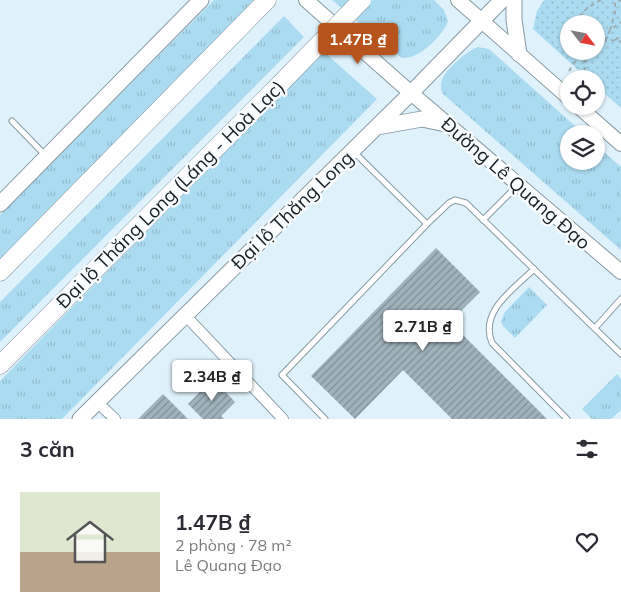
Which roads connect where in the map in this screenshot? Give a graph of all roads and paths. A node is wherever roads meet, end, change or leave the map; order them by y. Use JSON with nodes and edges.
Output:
{"nodes":[{"id":1,"x":202,"y":0,"type":"edge"},
{"id":2,"x":268,"y":0,"type":"edge"},
{"id":3,"x":306,"y":0,"type":"edge"},
{"id":4,"x":362,"y":0,"type":"edge"},
{"id":5,"x":458,"y":0,"type":"edge"},
{"id":6,"x":502,"y":0,"type":"edge"},
{"id":7,"x":514,"y":0,"type":"edge"},
{"id":8,"x":601,"y":0,"type":"edge"},
{"id":9,"x":618,"y":0,"type":"edge"},
{"id":10,"x":582,"y":13,"type":"edge"},
{"id":11,"x":482,"y":20,"type":"junction"},
{"id":12,"x":621,"y":22,"type":"edge"},
{"id":13,"x":610,"y":30,"type":"junction"},
{"id":14,"x":621,"y":36,"type":"edge"},
{"id":15,"x":615,"y":40,"type":"junction"},
{"id":16,"x":605,"y":41,"type":"joint"},
{"id":17,"x":621,"y":42,"type":"edge"},
{"id":18,"x":519,"y":54,"type":"junction"},
{"id":19,"x":582,"y":60,"type":"edge"},
{"id":20,"x":585,"y":62,"type":"joint"},
{"id":21,"x":585,"y":70,"type":"edge"},
{"id":22,"x":560,"y":90,"type":"edge"},
{"id":23,"x":411,"y":93,"type":"junction"},
{"id":24,"x":588,"y":115,"type":"edge"},
{"id":25,"x":12,"y":121,"type":"dead end"},
{"id":26,"x":450,"y":125,"type":"junction"},
{"id":27,"x":377,"y":127,"type":"junction"},
{"id":28,"x":621,"y":144,"type":"edge"},
{"id":29,"x":352,"y":151,"type":"junction"},
{"id":30,"x":47,"y":157,"type":"junction"},
{"id":31,"x":519,"y":184,"type":"junction"},
{"id":32,"x":0,"y":204,"type":"edge"},
{"id":33,"x":483,"y":220,"type":"junction"},
{"id":34,"x":427,"y":224,"type":"junction"},
{"id":35,"x":534,"y":270,"type":"junction"},
{"id":36,"x":0,"y":272,"type":"edge"},
{"id":37,"x":621,"y":272,"type":"edge"},
{"id":38,"x":621,"y":299,"type":"edge"},
{"id":39,"x":185,"y":315,"type":"junction"},
{"id":40,"x":595,"y":328,"type":"junction"},
{"id":41,"x":621,"y":354,"type":"edge"},
{"id":42,"x":0,"y":366,"type":"edge"},
{"id":43,"x":97,"y":402,"type":"junction"},
{"id":44,"x":80,"y":419,"type":"edge"},
{"id":45,"x":115,"y":419,"type":"edge"},
{"id":46,"x":283,"y":419,"type":"edge"},
{"id":47,"x":325,"y":419,"type":"edge"},
{"id":48,"x":567,"y":419,"type":"edge"}],
"edges":[{"from":1,"to":30,"type":"main road"},
{"from":2,"to":36,"type":"highway"},
{"from":3,"to":23,"type":"main road","name":"Đường Lê Quang Đạo"},
{"from":4,"to":42,"type":"highway","name":"Đại lộ Thăng Long (Láng - Hoà Lạc)","bridge":true},
{"from":5,"to":11,"type":"main road"},
{"from":6,"to":11,"type":"main road","name":"Đại lộ Thăng Long"},
{"from":7,"to":18,"type":"main road"},
{"from":8,"to":10,"type":"path"},
{"from":9,"to":13,"type":"path"},
{"from":11,"to":18,"type":"main road"},
{"from":11,"to":23,"type":"main road","name":"Đại lộ Thăng Long"},
{"from":12,"to":13,"type":"path"},
{"from":13,"to":16,"type":"path"},
{"from":14,"to":15,"type":"path"},
{"from":15,"to":16,"type":"path"},
{"from":15,"to":17,"type":"path"},
{"from":18,"to":22,"type":"main road"},
{"from":19,"to":20,"type":"path"},
{"from":20,"to":21,"type":"path"},
{"from":23,"to":26,"type":"main road","name":"Đường Lê Quang Đạo"},
{"from":23,"to":27,"type":"main road","name":"Đại lộ Thăng Long"},
{"from":24,"to":28,"type":"main road"},
{"from":25,"to":30,"type":"lane"},
{"from":26,"to":27,"type":"main road"},
{"from":26,"to":31,"type":"main road","name":"Đường Lê Quang Đạo"},
{"from":27,"to":29,"type":"main road","name":"Đại lộ Thăng Long"},
{"from":29,"to":34,"type":"lane"},
{"from":29,"to":39,"type":"main road","name":"Đại lộ Thăng Long"},
{"from":30,"to":32,"type":"main road"},
{"from":31,"to":33,"type":"lane"},
{"from":31,"to":37,"type":"main road","name":"Đường Lê Quang Đạo"},
{"from":33,"to":34,"type":"lane"},
{"from":33,"to":35,"type":"lane"},
{"from":34,"to":47,"type":"lane"},
{"from":35,"to":40,"type":"lane"},
{"from":35,"to":48,"type":"lane"},
{"from":38,"to":40,"type":"lane"},
{"from":39,"to":43,"type":"main road","name":"Đại lộ Thăng Long"},
{"from":39,"to":46,"type":"street"},
{"from":40,"to":41,"type":"lane"},
{"from":43,"to":44,"type":"main road","name":"Đại lộ Thăng Long"},
{"from":43,"to":45,"type":"street"}]}
